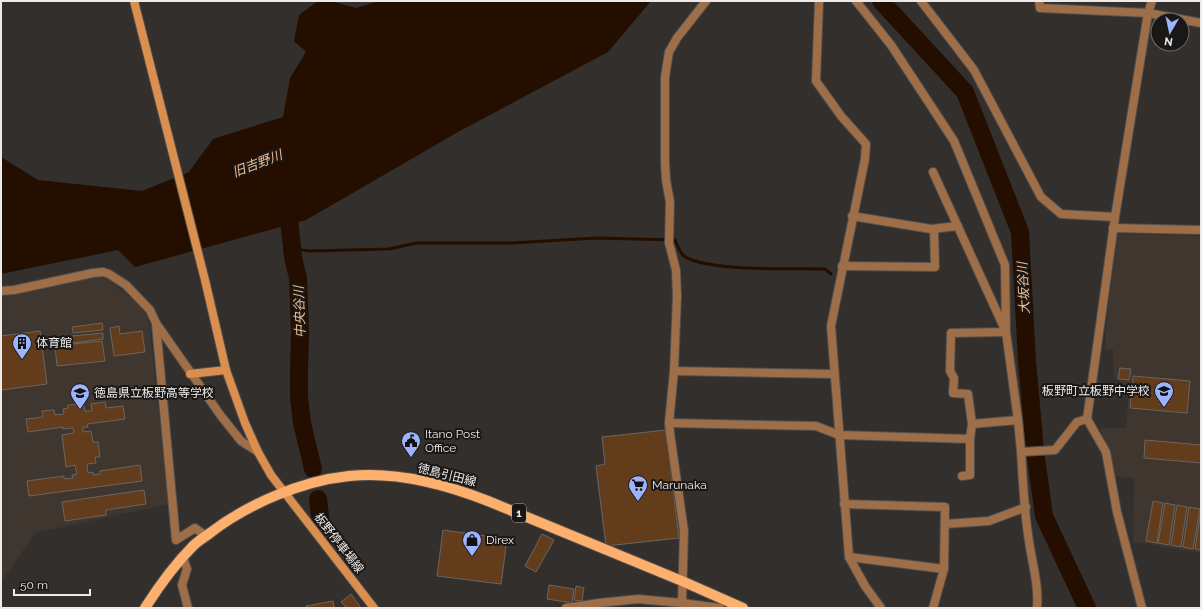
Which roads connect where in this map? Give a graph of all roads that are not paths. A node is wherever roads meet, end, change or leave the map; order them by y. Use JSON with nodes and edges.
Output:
{"nodes":[{"id":1,"x":134,"y":1,"type":"edge"},
{"id":2,"x":706,"y":1,"type":"edge"},
{"id":3,"x":819,"y":1,"type":"edge"},
{"id":4,"x":856,"y":1,"type":"edge"},
{"id":5,"x":921,"y":1,"type":"edge"},
{"id":6,"x":1039,"y":1,"type":"edge"},
{"id":7,"x":1152,"y":1,"type":"edge"},
{"id":8,"x":1148,"y":14,"type":"junction"},
{"id":9,"x":1201,"y":23,"type":"edge"},
{"id":10,"x":933,"y":172,"type":"dead end"},
{"id":11,"x":852,"y":216,"type":"junction"},
{"id":12,"x":1115,"y":217,"type":"junction"},
{"id":13,"x":958,"y":226,"type":"junction"},
{"id":14,"x":1113,"y":228,"type":"junction"},
{"id":15,"x":934,"y":229,"type":"junction"},
{"id":16,"x":1201,"y":230,"type":"edge"},
{"id":17,"x":842,"y":266,"type":"junction"},
{"id":18,"x":1,"y":291,"type":"edge"},
{"id":19,"x":156,"y":323,"type":"junction"},
{"id":20,"x":1006,"y":332,"type":"junction"},
{"id":21,"x":226,"y":370,"type":"junction"},
{"id":22,"x":674,"y":371,"type":"junction"},
{"id":23,"x":190,"y":374,"type":"junction"},
{"id":24,"x":834,"y":374,"type":"junction"},
{"id":25,"x":1087,"y":419,"type":"junction"},
{"id":26,"x":1018,"y":420,"type":"junction"},
{"id":27,"x":669,"y":423,"type":"junction"},
{"id":28,"x":972,"y":424,"type":"junction"},
{"id":29,"x":839,"y":435,"type":"junction"},
{"id":30,"x":970,"y":439,"type":"junction"},
{"id":31,"x":258,"y":452,"type":"junction"},
{"id":32,"x":1023,"y":452,"type":"junction"},
{"id":33,"x":962,"y":476,"type":"dead end"},
{"id":34,"x":284,"y":492,"type":"junction"},
{"id":35,"x":844,"y":504,"type":"junction"},
{"id":36,"x":1026,"y":507,"type":"junction"},
{"id":37,"x":945,"y":524,"type":"junction"},
{"id":38,"x":206,"y":536,"type":"junction"},
{"id":39,"x":849,"y":557,"type":"junction"},
{"id":40,"x":183,"y":558,"type":"junction"},
{"id":41,"x":944,"y":569,"type":"junction"},
{"id":42,"x":682,"y":581,"type":"junction"},
{"id":43,"x":682,"y":603,"type":"junction"},
{"id":44,"x":145,"y":608,"type":"edge"},
{"id":45,"x":188,"y":608,"type":"edge"},
{"id":46,"x":374,"y":608,"type":"edge"},
{"id":47,"x":566,"y":608,"type":"edge"},
{"id":48,"x":720,"y":608,"type":"edge"},
{"id":49,"x":744,"y":608,"type":"edge"},
{"id":50,"x":881,"y":608,"type":"edge"},
{"id":51,"x":933,"y":608,"type":"edge"},
{"id":52,"x":1037,"y":608,"type":"edge"},
{"id":53,"x":1142,"y":608,"type":"edge"}],
"edges":[{"from":1,"to":21,"type":"street","name":"板野停車場線"},
{"from":2,"to":22,"type":"street"},
{"from":3,"to":11,"type":"street"},
{"from":4,"to":20,"type":"street"},
{"from":5,"to":12,"type":"street"},
{"from":6,"to":8,"type":"street"},
{"from":7,"to":8,"type":"street"},
{"from":8,"to":9,"type":"street"},
{"from":8,"to":12,"type":"street"},
{"from":10,"to":13,"type":"street"},
{"from":11,"to":15,"type":"street"},
{"from":11,"to":17,"type":"street"},
{"from":12,"to":14,"type":"street"},
{"from":13,"to":15,"type":"street"},
{"from":13,"to":20,"type":"street"},
{"from":14,"to":16,"type":"street"},
{"from":14,"to":25,"type":"street"},
{"from":15,"to":17,"type":"street"},
{"from":17,"to":24,"type":"street"},
{"from":18,"to":19,"type":"street"},
{"from":19,"to":23,"type":"street"},
{"from":19,"to":38,"type":"street"},
{"from":20,"to":26,"type":"street"},
{"from":20,"to":28,"type":"street"},
{"from":21,"to":23,"type":"street"},
{"from":21,"to":31,"type":"street","name":"板野停車場線"},
{"from":22,"to":24,"type":"street"},
{"from":22,"to":27,"type":"street"},
{"from":23,"to":31,"type":"street"},
{"from":24,"to":29,"type":"street"},
{"from":25,"to":32,"type":"street"},
{"from":25,"to":53,"type":"street"},
{"from":26,"to":28,"type":"street"},
{"from":26,"to":32,"type":"street"},
{"from":27,"to":29,"type":"street"},
{"from":27,"to":42,"type":"street"},
{"from":28,"to":30,"type":"street"},
{"from":29,"to":30,"type":"street"},
{"from":29,"to":35,"type":"street"},
{"from":30,"to":33,"type":"street"},
{"from":31,"to":34,"type":"street","name":"板野停車場線"},
{"from":32,"to":36,"type":"street"},
{"from":34,"to":38,"type":"main road","name":"徳島引田線","number":"1"},
{"from":34,"to":42,"type":"main road","name":"徳島引田線","number":"1"},
{"from":34,"to":46,"type":"street","name":"板野停車場線"},
{"from":35,"to":37,"type":"street"},
{"from":35,"to":39,"type":"street"},
{"from":36,"to":37,"type":"street"},
{"from":36,"to":52,"type":"street"},
{"from":37,"to":41,"type":"street"},
{"from":38,"to":40,"type":"main road","name":"徳島引田線","number":"1"},
{"from":39,"to":41,"type":"street"},
{"from":39,"to":50,"type":"street"},
{"from":40,"to":44,"type":"main road","name":"徳島引田線","number":"1"},
{"from":40,"to":45,"type":"street"},
{"from":41,"to":51,"type":"street"},
{"from":42,"to":43,"type":"street"},
{"from":42,"to":49,"type":"main road","name":"徳島引田線","number":"1"},
{"from":43,"to":47,"type":"street"},
{"from":43,"to":48,"type":"street"}]}
